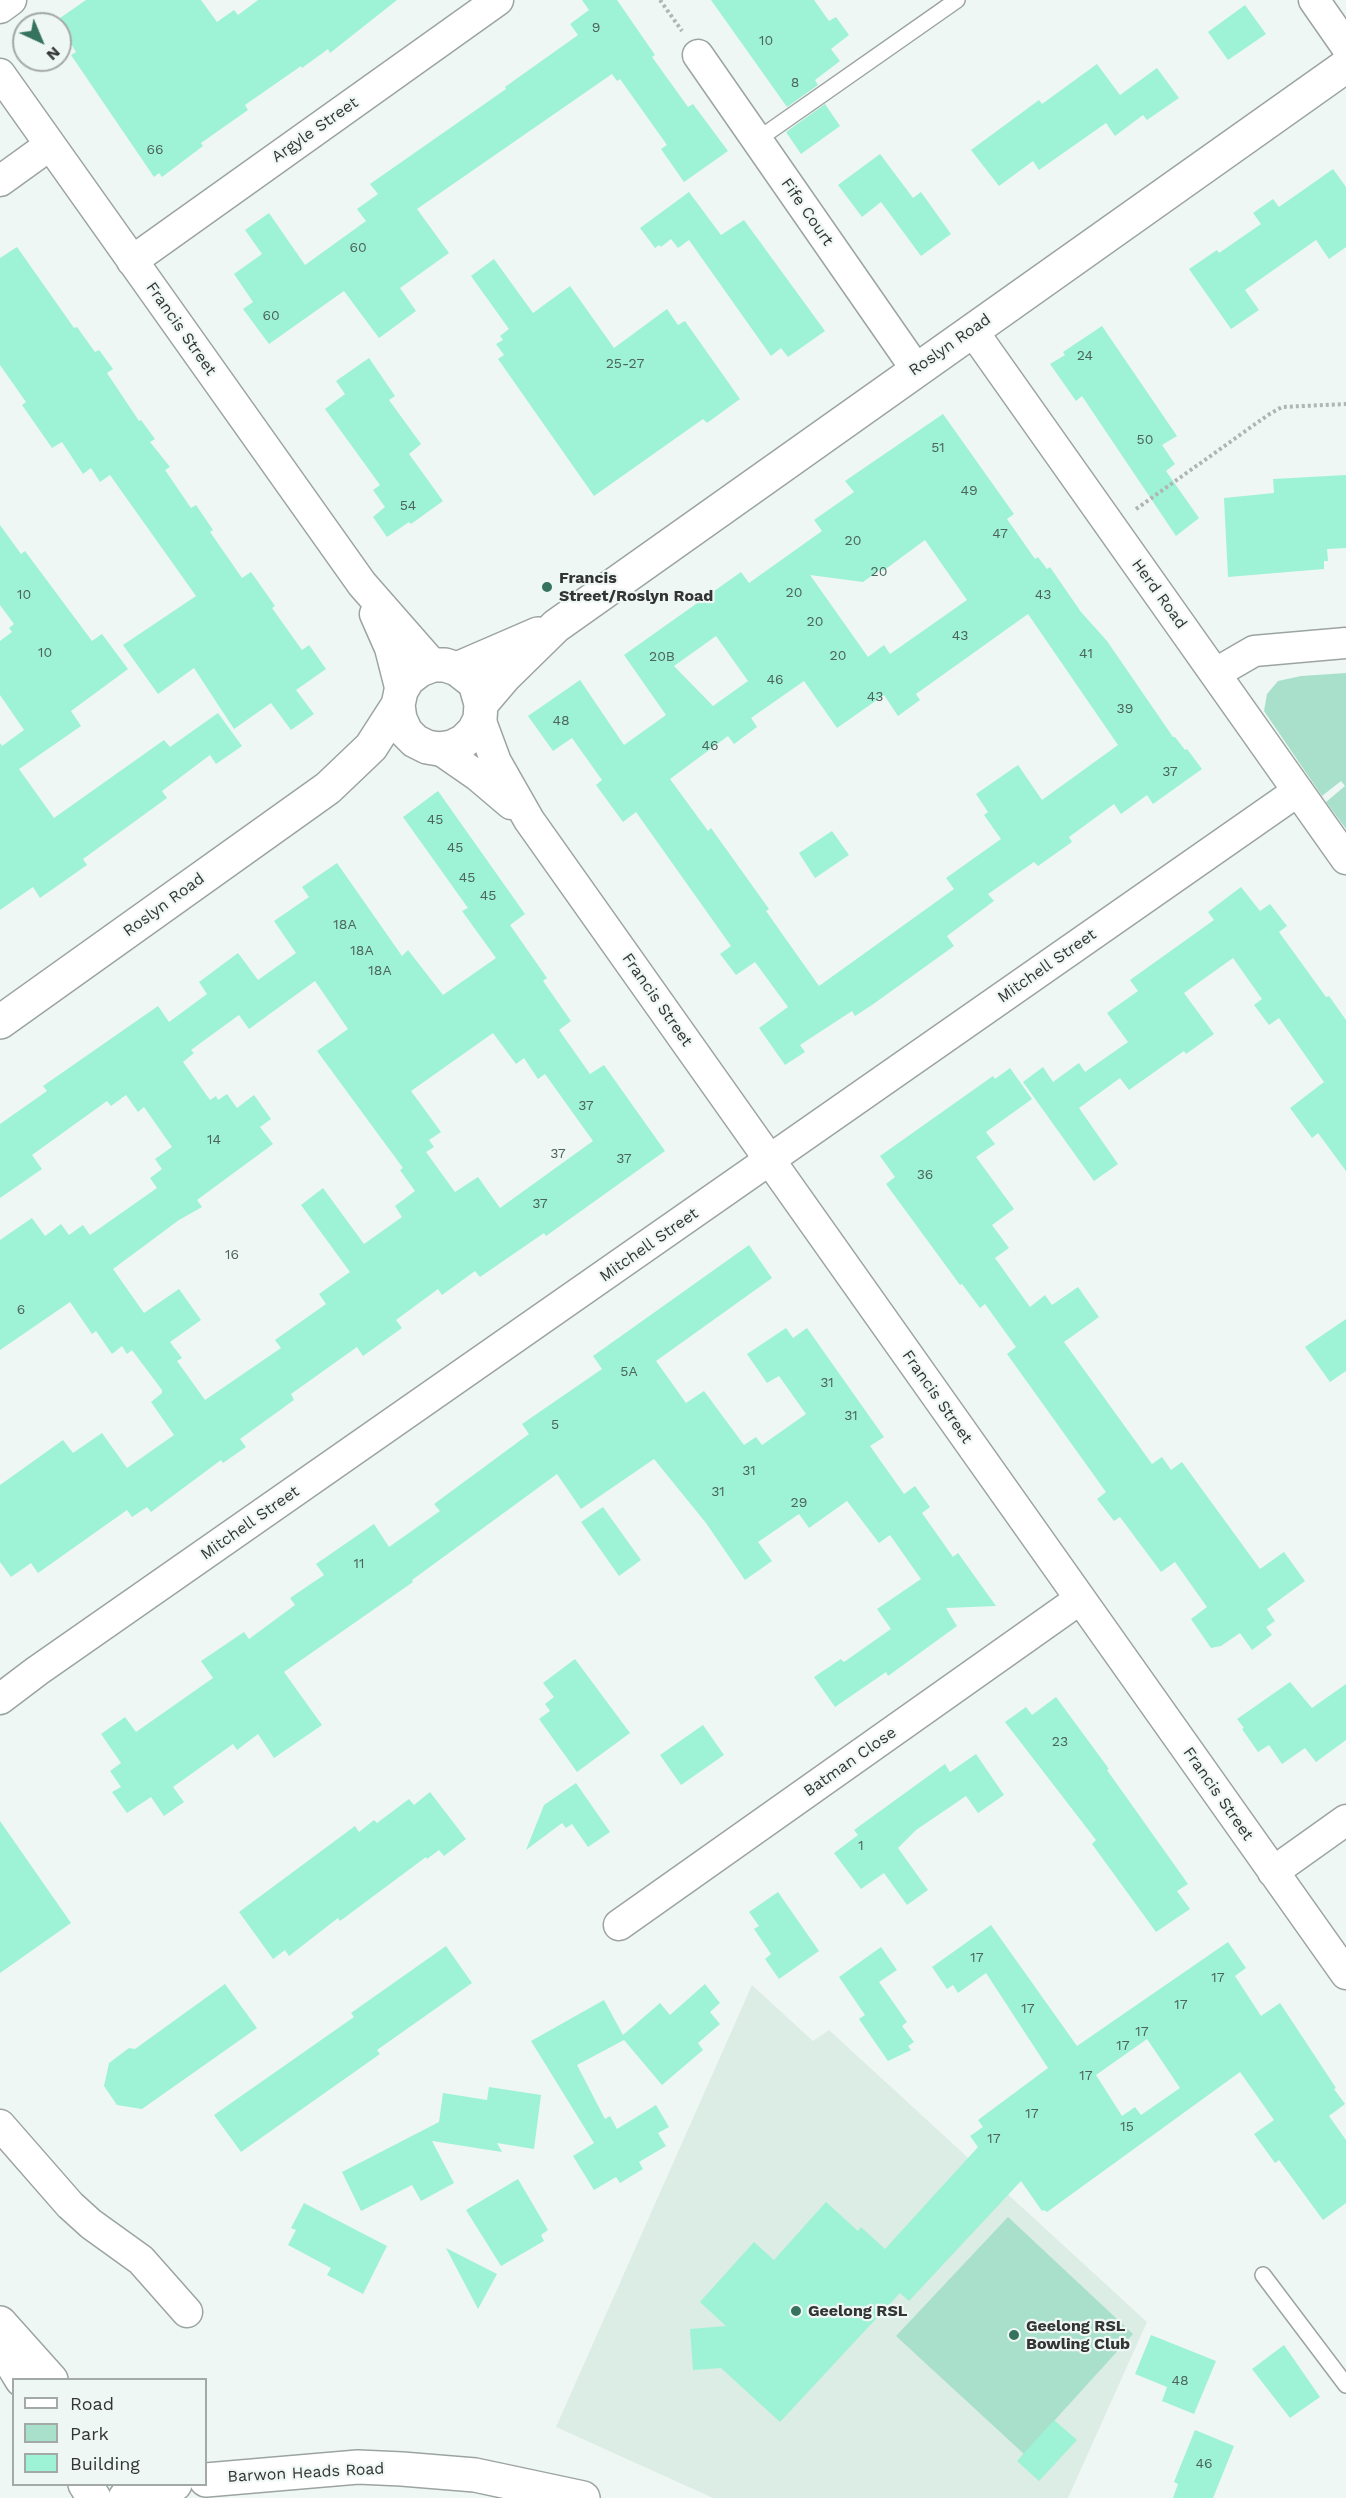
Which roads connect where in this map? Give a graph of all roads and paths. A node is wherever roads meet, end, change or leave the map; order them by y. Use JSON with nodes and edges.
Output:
{"nodes":[{"id":1,"x":11,"y":0,"type":"edge"},
{"id":2,"x":498,"y":0,"type":"edge"},
{"id":3,"x":660,"y":0,"type":"edge"},
{"id":4,"x":957,"y":0,"type":"edge"},
{"id":5,"x":1314,"y":0,"type":"edge"},
{"id":6,"x":0,"y":8,"type":"edge"},
{"id":7,"x":1346,"y":46,"type":"edge"},
{"id":8,"x":698,"y":55,"type":"joint"},
{"id":9,"x":1346,"y":66,"type":"edge"},
{"id":10,"x":0,"y":74,"type":"edge"},
{"id":11,"x":757,"y":140,"type":"junction"},
{"id":12,"x":50,"y":145,"type":"junction"},
{"id":13,"x":0,"y":181,"type":"edge"},
{"id":14,"x":132,"y":261,"type":"junction"},
{"id":15,"x":972,"y":330,"type":"junction"},
{"id":16,"x":916,"y":369,"type":"junction"},
{"id":17,"x":1346,"y":404,"type":"edge"},
{"id":18,"x":1111,"y":527,"type":"junction"},
{"id":19,"x":362,"y":584,"type":"junction"},
{"id":20,"x":556,"y":626,"type":"junction"},
{"id":21,"x":1346,"y":643,"type":"edge"},
{"id":22,"x":445,"y":667,"type":"junction"},
{"id":23,"x":1216,"y":673,"type":"junction"},
{"id":24,"x":399,"y":698,"type":"junction"},
{"id":25,"x":481,"y":712,"type":"junction"},
{"id":26,"x":433,"y":748,"type":"junction"},
{"id":27,"x":328,"y":788,"type":"junction"},
{"id":28,"x":1298,"y":791,"type":"junction"},
{"id":29,"x":529,"y":820,"type":"junction"},
{"id":30,"x":1346,"y":859,"type":"edge"},
{"id":31,"x":0,"y":1023,"type":"edge"},
{"id":32,"x":770,"y":1161,"type":"junction"},
{"id":33,"x":1080,"y":1599,"type":"junction"},
{"id":34,"x":0,"y":1699,"type":"edge"},
{"id":35,"x":1346,"y":1820,"type":"edge"},
{"id":36,"x":1273,"y":1872,"type":"junction"},
{"id":37,"x":619,"y":1924,"type":"dead end"},
{"id":38,"x":1346,"y":1974,"type":"edge"},
{"id":39,"x":0,"y":2125,"type":"edge"},
{"id":40,"x":1263,"y":2275,"type":"dead end"},
{"id":41,"x":187,"y":2312,"type":"dead end"},
{"id":42,"x":0,"y":2323,"type":"edge"},
{"id":43,"x":0,"y":2344,"type":"edge"},
{"id":44,"x":21,"y":2378,"type":"edge"},
{"id":45,"x":50,"y":2378,"type":"edge"},
{"id":46,"x":1346,"y":2385,"type":"edge"},
{"id":47,"x":213,"y":2476,"type":"edge"},
{"id":48,"x":168,"y":2486,"type":"edge"},
{"id":49,"x":565,"y":2496,"type":"edge"},
{"id":50,"x":125,"y":2498,"type":"edge"}],
"edges":[{"from":1,"to":6,"type":"street"},
{"from":2,"to":14,"type":"street","name":"Argyle Street"},
{"from":3,"to":8,"type":"path"},
{"from":4,"to":11,"type":"lane"},
{"from":5,"to":7,"type":"street"},
{"from":8,"to":11,"type":"street","name":"Fife Court"},
{"from":9,"to":15,"type":"main road","name":"Roslyn Road"},
{"from":10,"to":12,"type":"street","name":"Francis Street"},
{"from":11,"to":16,"type":"street","name":"Fife Court"},
{"from":12,"to":13,"type":"street"},
{"from":12,"to":14,"type":"street","name":"Francis Street"},
{"from":14,"to":19,"type":"street","name":"Francis Street"},
{"from":15,"to":16,"type":"main road","name":"Roslyn Road"},
{"from":15,"to":18,"type":"street","name":"Herd Road"},
{"from":16,"to":20,"type":"main road","name":"Roslyn Road"},
{"from":17,"to":18,"type":"path"},
{"from":18,"to":23,"type":"street","name":"Herd Road"},
{"from":19,"to":22,"type":"street","name":"Francis Street"},
{"from":19,"to":24,"type":"street","name":"Francis Street"},
{"from":20,"to":22,"type":"main road","name":"Roslyn Road"},
{"from":20,"to":25,"type":"main road","name":"Roslyn Road"},
{"from":21,"to":23,"type":"street"},
{"from":22,"to":24,"type":"main road","name":"Roslyn Road"},
{"from":22,"to":25,"type":"main road"},
{"from":23,"to":28,"type":"street","name":"Herd Road"},
{"from":24,"to":26,"type":"main road"},
{"from":24,"to":27,"type":"main road","name":"Roslyn Road"},
{"from":25,"to":26,"type":"main road","name":"Roslyn Road"},
{"from":25,"to":29,"type":"street","name":"Francis Street"},
{"from":26,"to":27,"type":"main road","name":"Roslyn Road"},
{"from":26,"to":29,"type":"street","name":"Francis Street"},
{"from":27,"to":31,"type":"main road","name":"Roslyn Road"},
{"from":28,"to":30,"type":"street","name":"Herd Road"},
{"from":28,"to":32,"type":"street","name":"Mitchell Street"},
{"from":29,"to":32,"type":"street","name":"Francis Street"},
{"from":32,"to":33,"type":"street","name":"Francis Street"},
{"from":32,"to":34,"type":"street","name":"Mitchell Street"},
{"from":33,"to":36,"type":"street","name":"Francis Street"},
{"from":33,"to":37,"type":"street","name":"Batman Close"},
{"from":35,"to":36,"type":"street"},
{"from":36,"to":38,"type":"street","name":"Francis Street"},
{"from":39,"to":41,"type":"street"},
{"from":40,"to":46,"type":"lane"},
{"from":42,"to":45,"type":"main road"},
{"from":43,"to":44,"type":"main road"},
{"from":47,"to":49,"type":"main road","name":"Barwon Heads Road"},
{"from":48,"to":50,"type":"main road"}]}
